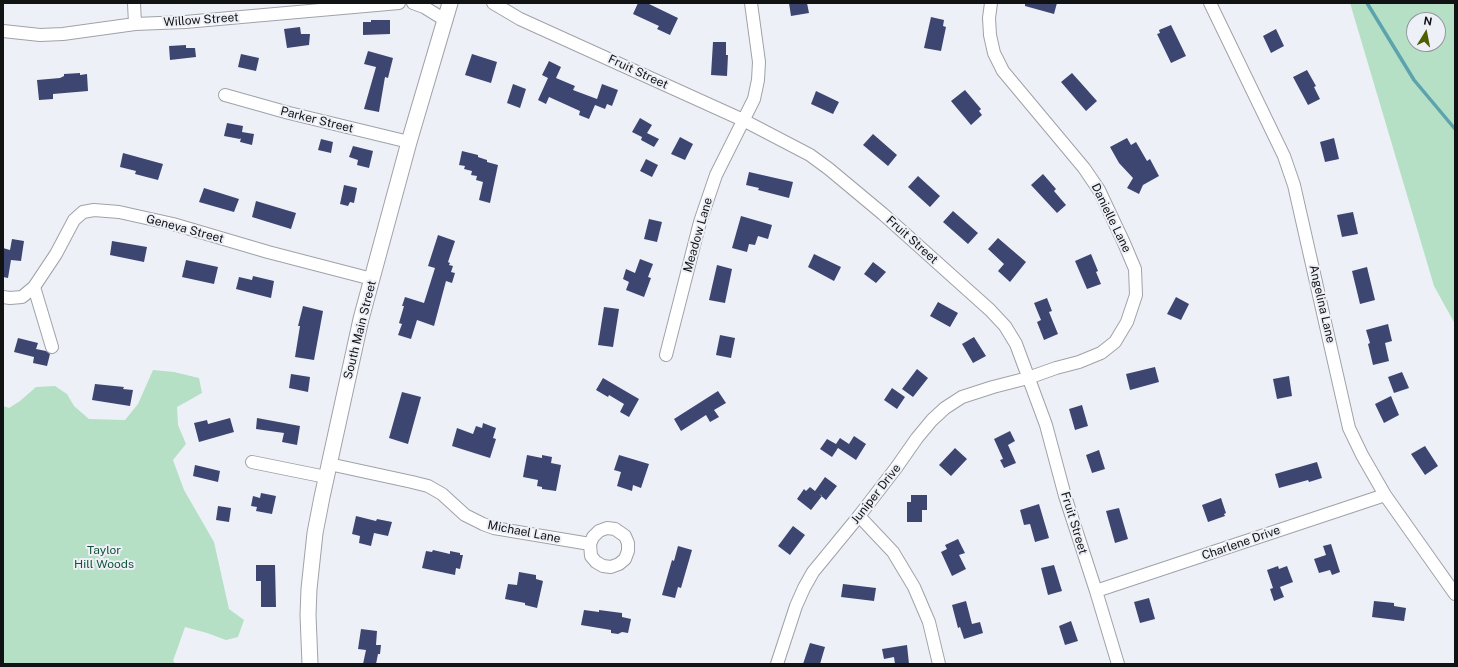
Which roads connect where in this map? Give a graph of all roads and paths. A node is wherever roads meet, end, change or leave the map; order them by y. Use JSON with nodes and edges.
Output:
{"nodes":[{"id":1,"x":134,"y":3,"type":"edge"},
{"id":2,"x":399,"y":3,"type":"edge"},
{"id":3,"x":413,"y":3,"type":"edge"},
{"id":4,"x":450,"y":3,"type":"edge"},
{"id":5,"x":493,"y":3,"type":"edge"},
{"id":6,"x":751,"y":3,"type":"edge"},
{"id":7,"x":991,"y":3,"type":"edge"},
{"id":8,"x":1210,"y":3,"type":"edge"},
{"id":9,"x":445,"y":20,"type":"junction"},
{"id":10,"x":136,"y":24,"type":"junction"},
{"id":11,"x":3,"y":30,"type":"edge"},
{"id":12,"x":225,"y":95,"type":"dead end"},
{"id":13,"x":743,"y":120,"type":"junction"},
{"id":14,"x":409,"y":142,"type":"junction"},
{"id":15,"x":372,"y":279,"type":"junction"},
{"id":16,"x":34,"y":287,"type":"junction"},
{"id":17,"x":3,"y":297,"type":"edge"},
{"id":18,"x":52,"y":348,"type":"dead end"},
{"id":19,"x":666,"y":355,"type":"dead end"},
{"id":20,"x":1028,"y":378,"type":"junction"},
{"id":21,"x":252,"y":462,"type":"dead end"},
{"id":22,"x":328,"y":470,"type":"junction"},
{"id":23,"x":1385,"y":494,"type":"junction"},
{"id":24,"x":859,"y":516,"type":"junction"},
{"id":25,"x":590,"y":544,"type":"dead end"},
{"id":26,"x":1096,"y":591,"type":"junction"},
{"id":27,"x":1455,"y":594,"type":"edge"},
{"id":28,"x":310,"y":664,"type":"edge"},
{"id":29,"x":777,"y":664,"type":"edge"},
{"id":30,"x":939,"y":664,"type":"edge"},
{"id":31,"x":1118,"y":664,"type":"edge"}],
"edges":[{"from":1,"to":10,"type":"street"},
{"from":2,"to":10,"type":"street","name":"Willow Street"},
{"from":3,"to":9,"type":"street"},
{"from":4,"to":9,"type":"main road","name":"South Main Street"},
{"from":5,"to":13,"type":"street","name":"Fruit Street"},
{"from":6,"to":13,"type":"street","name":"Meadow Lane"},
{"from":7,"to":20,"type":"street","name":"Danielle Lane"},
{"from":8,"to":23,"type":"street","name":"Angelina Lane"},
{"from":9,"to":14,"type":"main road","name":"South Main Street"},
{"from":10,"to":11,"type":"street","name":"Willow Street"},
{"from":12,"to":14,"type":"street","name":"Parker Street"},
{"from":13,"to":19,"type":"street","name":"Meadow Lane"},
{"from":13,"to":20,"type":"street","name":"Fruit Street"},
{"from":14,"to":15,"type":"main road","name":"South Main Street"},
{"from":15,"to":16,"type":"street","name":"Geneva Street"},
{"from":15,"to":22,"type":"main road","name":"South Main Street"},
{"from":16,"to":17,"type":"street"},
{"from":16,"to":18,"type":"street"},
{"from":20,"to":24,"type":"street","name":"Juniper Drive"},
{"from":20,"to":26,"type":"street","name":"Fruit Street"},
{"from":21,"to":22,"type":"street","name":"Michael Lane"},
{"from":22,"to":25,"type":"street","name":"Michael Lane"},
{"from":22,"to":28,"type":"main road","name":"South Main Street"},
{"from":23,"to":26,"type":"street","name":"Charlene Drive"},
{"from":23,"to":27,"type":"street","name":"Angelina Lane"},
{"from":24,"to":29,"type":"street","name":"Juniper Drive"},
{"from":24,"to":30,"type":"street"},
{"from":26,"to":31,"type":"street","name":"Fruit Street"}]}
